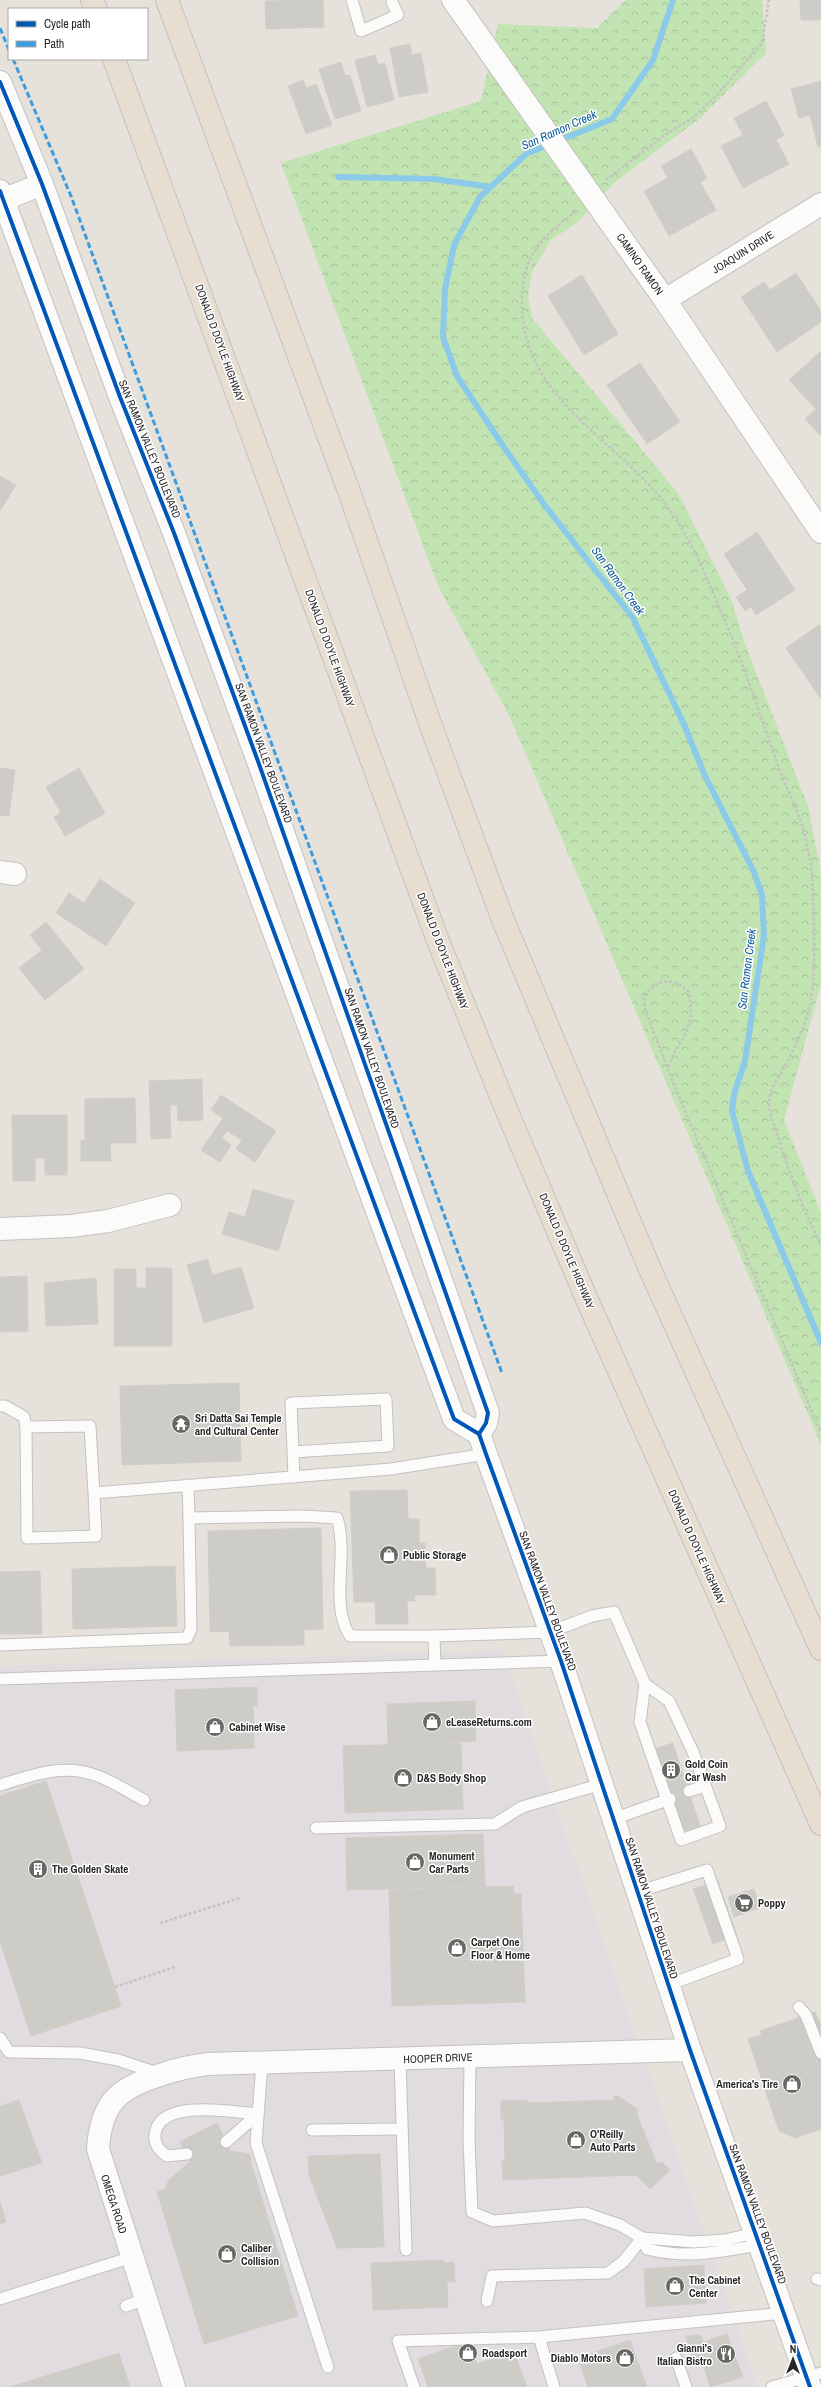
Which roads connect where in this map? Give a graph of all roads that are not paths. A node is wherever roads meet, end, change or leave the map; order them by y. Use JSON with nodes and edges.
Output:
{"nodes":[{"id":1,"x":168,"y":0,"type":"edge"},
{"id":2,"x":352,"y":0,"type":"edge"},
{"id":3,"x":453,"y":0,"type":"edge"},
{"id":4,"x":392,"y":2,"type":"dead end"},
{"id":5,"x":114,"y":60,"type":"edge"},
{"id":6,"x":0,"y":82,"type":"edge"},
{"id":7,"x":42,"y":184,"type":"junction"},
{"id":8,"x":1,"y":197,"type":"edge"},
{"id":9,"x":821,"y":204,"type":"edge"},
{"id":10,"x":665,"y":300,"type":"junction"},
{"id":11,"x":821,"y":532,"type":"edge"},
{"id":12,"x":170,"y":1205,"type":"dead end"},
{"id":13,"x":0,"y":1229,"type":"edge"},
{"id":14,"x":0,"y":1406,"type":"edge"},
{"id":15,"x":26,"y":1427,"type":"junction"},
{"id":16,"x":479,"y":1434,"type":"junction"},
{"id":17,"x":293,"y":1452,"type":"junction"},
{"id":18,"x":486,"y":1454,"type":"junction"},
{"id":19,"x":294,"y":1477,"type":"junction"},
{"id":20,"x":188,"y":1485,"type":"junction"},
{"id":21,"x":94,"y":1493,"type":"junction"},
{"id":22,"x":189,"y":1518,"type":"junction"},
{"id":23,"x":550,"y":1632,"type":"junction"},
{"id":24,"x":434,"y":1636,"type":"junction"},
{"id":25,"x":0,"y":1644,"type":"edge"},
{"id":26,"x":821,"y":1649,"type":"edge"},
{"id":27,"x":561,"y":1661,"type":"junction"},
{"id":28,"x":435,"y":1665,"type":"junction"},
{"id":29,"x":0,"y":1679,"type":"edge"},
{"id":30,"x":645,"y":1684,"type":"junction"},
{"id":31,"x":602,"y":1784,"type":"junction"},
{"id":32,"x":0,"y":1785,"type":"edge"},
{"id":33,"x":705,"y":1786,"type":"junction"},
{"id":34,"x":689,"y":1791,"type":"dead end"},
{"id":35,"x":144,"y":1800,"type":"dead end"},
{"id":36,"x":668,"y":1800,"type":"junction"},
{"id":37,"x":613,"y":1819,"type":"junction"},
{"id":38,"x":821,"y":1824,"type":"edge"},
{"id":39,"x":316,"y":1828,"type":"dead end"},
{"id":40,"x":637,"y":1892,"type":"junction"},
{"id":41,"x":668,"y":1985,"type":"junction"},
{"id":42,"x":799,"y":2007,"type":"dead end"},
{"id":43,"x":0,"y":2038,"type":"edge"},
{"id":44,"x":690,"y":2050,"type":"junction"},
{"id":45,"x":821,"y":2053,"type":"edge"},
{"id":46,"x":470,"y":2057,"type":"junction"},
{"id":47,"x":400,"y":2059,"type":"junction"},
{"id":48,"x":262,"y":2063,"type":"junction"},
{"id":49,"x":187,"y":2066,"type":"joint"},
{"id":50,"x":161,"y":2074,"type":"junction"},
{"id":51,"x":258,"y":2114,"type":"junction"},
{"id":52,"x":402,"y":2129,"type":"junction"},
{"id":53,"x":312,"y":2130,"type":"dead end"},
{"id":54,"x":226,"y":2142,"type":"dead end"},
{"id":55,"x":187,"y":2154,"type":"dead end"},
{"id":56,"x":642,"y":2238,"type":"junction"},
{"id":57,"x":757,"y":2239,"type":"junction"},
{"id":58,"x":406,"y":2250,"type":"dead end"},
{"id":59,"x":132,"y":2258,"type":"junction"},
{"id":60,"x":0,"y":2299,"type":"edge"},
{"id":61,"x":487,"y":2301,"type":"dead end"},
{"id":62,"x":784,"y":2313,"type":"junction"},
{"id":63,"x":539,"y":2337,"type":"junction"},
{"id":64,"x":676,"y":2358,"type":"dead end"},
{"id":65,"x":328,"y":2367,"type":"dead end"},
{"id":66,"x":813,"y":2379,"type":"edge"},
{"id":67,"x":174,"y":2387,"type":"edge"},
{"id":68,"x":414,"y":2387,"type":"edge"},
{"id":69,"x":554,"y":2387,"type":"edge"},
{"id":70,"x":686,"y":2387,"type":"edge"},
{"id":71,"x":772,"y":2387,"type":"edge"}],
"edges":[{"from":1,"to":26,"type":"highway"},
{"from":2,"to":4,"type":"lane"},
{"from":3,"to":10,"type":"main road","name":"CAMINO RAMON"},
{"from":5,"to":38,"type":"highway","name":"DONALD D DOYLE HIGHWAY"},
{"from":6,"to":7,"type":"main road","name":"SAN RAMON VALLEY BOULEVARD"},
{"from":7,"to":8,"type":"main road"},
{"from":7,"to":16,"type":"main road","name":"SAN RAMON VALLEY BOULEVARD"},
{"from":8,"to":16,"type":"main road"},
{"from":9,"to":10,"type":"main road","name":"JOAQUIN DRIVE"},
{"from":10,"to":11,"type":"main road","name":"CAMINO RAMON"},
{"from":12,"to":13,"type":"main road"},
{"from":14,"to":15,"type":"lane"},
{"from":15,"to":21,"type":"lane"},
{"from":15,"to":21,"type":"lane"},
{"from":16,"to":18,"type":"main road","name":"SAN RAMON VALLEY BOULEVARD"},
{"from":17,"to":17,"type":"lane"},
{"from":17,"to":19,"type":"lane"},
{"from":18,"to":19,"type":"lane"},
{"from":18,"to":23,"type":"main road","name":"SAN RAMON VALLEY BOULEVARD"},
{"from":19,"to":20,"type":"lane"},
{"from":20,"to":21,"type":"lane"},
{"from":20,"to":22,"type":"lane"},
{"from":22,"to":24,"type":"lane"},
{"from":22,"to":25,"type":"lane"},
{"from":23,"to":24,"type":"lane"},
{"from":23,"to":27,"type":"main road","name":"SAN RAMON VALLEY BOULEVARD"},
{"from":23,"to":30,"type":"lane"},
{"from":24,"to":28,"type":"lane"},
{"from":27,"to":28,"type":"lane"},
{"from":27,"to":31,"type":"main road","name":"SAN RAMON VALLEY BOULEVARD"},
{"from":28,"to":29,"type":"lane"},
{"from":30,"to":33,"type":"lane"},
{"from":30,"to":36,"type":"lane"},
{"from":31,"to":37,"type":"main road","name":"SAN RAMON VALLEY BOULEVARD"},
{"from":31,"to":39,"type":"lane"},
{"from":32,"to":35,"type":"lane"},
{"from":33,"to":34,"type":"lane"},
{"from":33,"to":36,"type":"lane"},
{"from":36,"to":37,"type":"lane"},
{"from":37,"to":40,"type":"main road","name":"SAN RAMON VALLEY BOULEVARD"},
{"from":40,"to":41,"type":"main road","name":"SAN RAMON VALLEY BOULEVARD"},
{"from":40,"to":41,"type":"lane"},
{"from":41,"to":44,"type":"main road","name":"SAN RAMON VALLEY BOULEVARD"},
{"from":42,"to":45,"type":"lane"},
{"from":43,"to":50,"type":"lane"},
{"from":44,"to":46,"type":"main road","name":"HOOPER DRIVE"},
{"from":44,"to":57,"type":"main road","name":"SAN RAMON VALLEY BOULEVARD"},
{"from":46,"to":47,"type":"main road","name":"HOOPER DRIVE"},
{"from":46,"to":56,"type":"lane"},
{"from":47,"to":48,"type":"main road","name":"HOOPER DRIVE"},
{"from":47,"to":52,"type":"lane"},
{"from":48,"to":49,"type":"main road","name":"HOOPER DRIVE"},
{"from":48,"to":51,"type":"lane"},
{"from":49,"to":50,"type":"main road","name":"OMEGA ROAD"},
{"from":50,"to":59,"type":"main road","name":"OMEGA ROAD"},
{"from":51,"to":54,"type":"lane"},
{"from":51,"to":55,"type":"lane"},
{"from":51,"to":65,"type":"lane"},
{"from":52,"to":53,"type":"lane"},
{"from":52,"to":58,"type":"lane"},
{"from":56,"to":57,"type":"lane"},
{"from":56,"to":61,"type":"lane"},
{"from":57,"to":62,"type":"main road","name":"SAN RAMON VALLEY BOULEVARD"},
{"from":59,"to":60,"type":"lane"},
{"from":59,"to":67,"type":"main road","name":"OMEGA ROAD"},
{"from":62,"to":63,"type":"lane"},
{"from":62,"to":66,"type":"main road","name":"SAN RAMON VALLEY BOULEVARD"},
{"from":63,"to":68,"type":"lane"},
{"from":63,"to":69,"type":"lane"},
{"from":64,"to":70,"type":"lane"},
{"from":66,"to":71,"type":"lane"}]}
